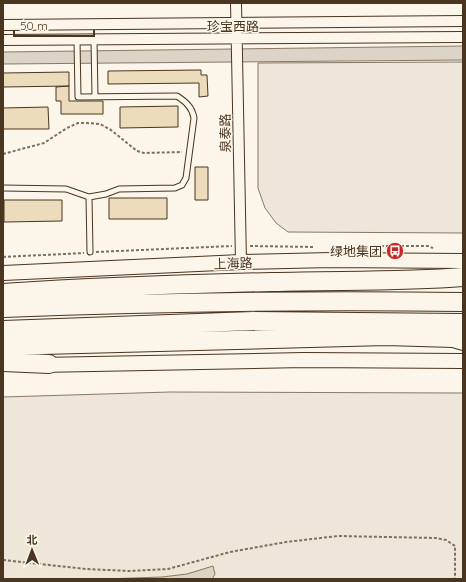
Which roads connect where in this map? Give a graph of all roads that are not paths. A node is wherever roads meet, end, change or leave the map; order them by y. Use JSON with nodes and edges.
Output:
{"nodes":[{"id":1,"x":236,"y":3,"type":"edge"},
{"id":2,"x":463,"y":21,"type":"edge"},
{"id":3,"x":236,"y":23,"type":"junction"},
{"id":4,"x":3,"y":25,"type":"edge"},
{"id":5,"x":463,"y":37,"type":"edge"},
{"id":6,"x":236,"y":39,"type":"junction"},
{"id":7,"x":3,"y":40,"type":"edge"},
{"id":8,"x":77,"y":40,"type":"junction"},
{"id":9,"x":94,"y":40,"type":"junction"},
{"id":10,"x":96,"y":97,"type":"junction"},
{"id":11,"x":3,"y":188,"type":"edge"},
{"id":12,"x":89,"y":197,"type":"junction"},
{"id":13,"x":90,"y":252,"type":"dead end"},
{"id":14,"x":330,"y":260,"type":"junction"},
{"id":15,"x":463,"y":261,"type":"edge"},
{"id":16,"x":241,"y":262,"type":"junction"},
{"id":17,"x":3,"y":273,"type":"edge"},
{"id":18,"x":463,"y":275,"type":"edge"},
{"id":19,"x":3,"y":286,"type":"edge"},
{"id":20,"x":88,"y":287,"type":"junction"},
{"id":21,"x":3,"y":293,"type":"edge"},
{"id":22,"x":463,"y":302,"type":"edge"},
{"id":23,"x":3,"y":308,"type":"edge"},
{"id":24,"x":463,"y":323,"type":"edge"},
{"id":25,"x":3,"y":330,"type":"edge"},
{"id":26,"x":463,"y":341,"type":"edge"},
{"id":27,"x":3,"y":346,"type":"edge"},
{"id":28,"x":463,"y":350,"type":"edge"},
{"id":29,"x":304,"y":360,"type":"junction"},
{"id":30,"x":463,"y":361,"type":"edge"},
{"id":31,"x":3,"y":362,"type":"edge"},
{"id":32,"x":49,"y":364,"type":"junction"},
{"id":33,"x":3,"y":367,"type":"edge"}],
"edges":[{"from":1,"to":3,"type":"street","name":"泉泰路"},
{"from":2,"to":3,"type":"street","name":"珍宝西路"},
{"from":3,"to":4,"type":"street","name":"珍宝西路"},
{"from":3,"to":6,"type":"street","name":"泉泰路"},
{"from":5,"to":6,"type":"street","name":"珍宝西路"},
{"from":6,"to":9,"type":"street","name":"珍宝西路"},
{"from":6,"to":16,"type":"street","name":"泉泰路"},
{"from":7,"to":8,"type":"street","name":"珍宝西路"},
{"from":8,"to":9,"type":"street","name":"珍宝西路"},
{"from":8,"to":10,"type":"lane"},
{"from":9,"to":10,"type":"lane"},
{"from":10,"to":12,"type":"lane"},
{"from":11,"to":12,"type":"lane"},
{"from":12,"to":13,"type":"lane"},
{"from":14,"to":15,"type":"main road","name":"上海路"},
{"from":14,"to":16,"type":"main road","name":"上海路"},
{"from":14,"to":18,"type":"main road"},
{"from":16,"to":17,"type":"main road","name":"上海路"},
{"from":18,"to":20,"type":"highway"},
{"from":19,"to":20,"type":"highway"},
{"from":20,"to":21,"type":"highway"},
{"from":22,"to":23,"type":"highway"},
{"from":24,"to":25,"type":"highway"},
{"from":26,"to":27,"type":"highway"},
{"from":28,"to":29,"type":"main road"},
{"from":29,"to":30,"type":"main road"},
{"from":29,"to":32,"type":"main road"},
{"from":31,"to":32,"type":"highway"},
{"from":32,"to":33,"type":"main road"}]}
